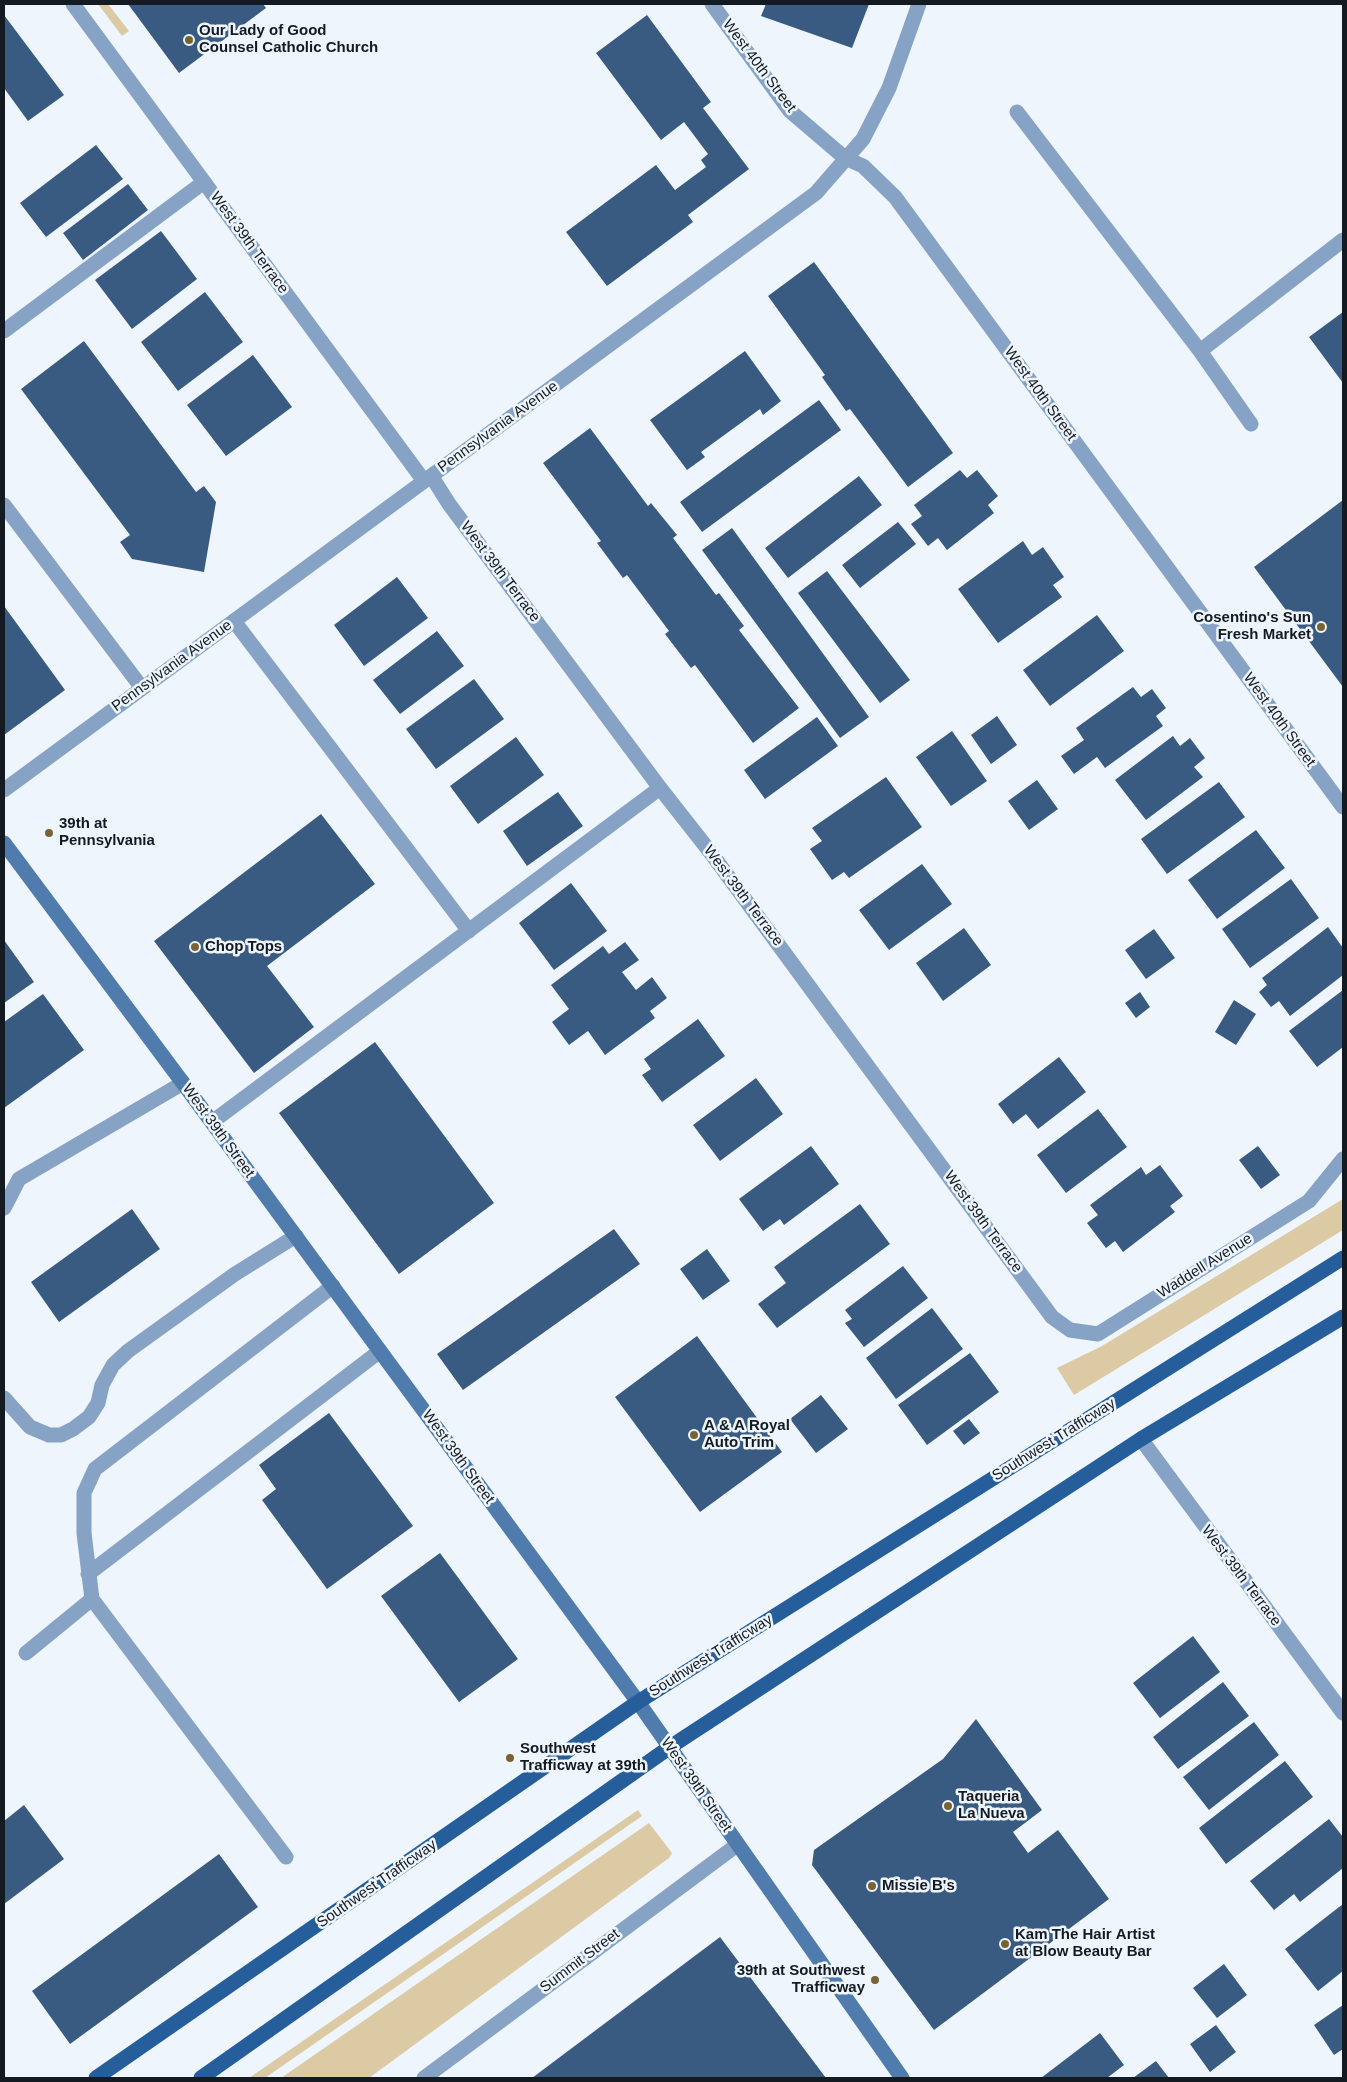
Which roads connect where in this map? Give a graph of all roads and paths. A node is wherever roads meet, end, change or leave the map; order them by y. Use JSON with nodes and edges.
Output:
{"nodes":[{"id":1,"x":73,"y":4,"type":"edge"},
{"id":2,"x":712,"y":4,"type":"edge"},
{"id":3,"x":919,"y":4,"type":"edge"},
{"id":4,"x":1017,"y":112,"type":"dead end"},
{"id":5,"x":845,"y":158,"type":"junction"},
{"id":6,"x":204,"y":182,"type":"junction"},
{"id":7,"x":1343,"y":240,"type":"edge"},
{"id":8,"x":4,"y":331,"type":"edge"},
{"id":9,"x":1200,"y":352,"type":"junction"},
{"id":10,"x":1251,"y":424,"type":"dead end"},
{"id":11,"x":428,"y":479,"type":"junction"},
{"id":12,"x":4,"y":505,"type":"edge"},
{"id":13,"x":234,"y":621,"type":"junction"},
{"id":14,"x":142,"y":688,"type":"junction"},
{"id":15,"x":660,"y":788,"type":"junction"},
{"id":16,"x":4,"y":790,"type":"edge"},
{"id":17,"x":1343,"y":807,"type":"edge"},
{"id":18,"x":4,"y":843,"type":"edge"},
{"id":19,"x":469,"y":931,"type":"junction"},
{"id":20,"x":183,"y":1083,"type":"junction"},
{"id":21,"x":212,"y":1122,"type":"junction"},
{"id":22,"x":1343,"y":1159,"type":"edge"},
{"id":23,"x":4,"y":1208,"type":"edge"},
{"id":24,"x":296,"y":1236,"type":"junction"},
{"id":25,"x":1343,"y":1258,"type":"edge"},
{"id":26,"x":333,"y":1286,"type":"junction"},
{"id":27,"x":1052,"y":1317,"type":"joint"},
{"id":28,"x":1343,"y":1317,"type":"edge"},
{"id":29,"x":380,"y":1351,"type":"junction"},
{"id":30,"x":4,"y":1398,"type":"edge"},
{"id":31,"x":1141,"y":1438,"type":"junction"},
{"id":32,"x":88,"y":1574,"type":"junction"},
{"id":33,"x":92,"y":1599,"type":"junction"},
{"id":34,"x":26,"y":1653,"type":"dead end"},
{"id":35,"x":638,"y":1702,"type":"junction"},
{"id":36,"x":1343,"y":1712,"type":"edge"},
{"id":37,"x":670,"y":1747,"type":"junction"},
{"id":38,"x":737,"y":1845,"type":"junction"},
{"id":39,"x":286,"y":1857,"type":"dead end"},
{"id":40,"x":96,"y":2078,"type":"edge"},
{"id":41,"x":201,"y":2078,"type":"edge"},
{"id":42,"x":424,"y":2078,"type":"edge"},
{"id":43,"x":902,"y":2078,"type":"edge"}],
"edges":[{"from":1,"to":6,"type":"street","name":"West 39th Terrace"},
{"from":2,"to":5,"type":"street","name":"West 40th Street"},
{"from":3,"to":5,"type":"street","name":"Pennsylvania Avenue"},
{"from":4,"to":9,"type":"street"},
{"from":5,"to":11,"type":"street","name":"Pennsylvania Avenue"},
{"from":5,"to":17,"type":"street","name":"West 40th Street"},
{"from":6,"to":8,"type":"street"},
{"from":6,"to":11,"type":"street","name":"West 39th Terrace"},
{"from":7,"to":9,"type":"street"},
{"from":9,"to":10,"type":"street"},
{"from":11,"to":13,"type":"street","name":"Pennsylvania Avenue"},
{"from":11,"to":15,"type":"street","name":"West 39th Terrace"},
{"from":12,"to":14,"type":"street"},
{"from":13,"to":14,"type":"street","name":"Pennsylvania Avenue"},
{"from":13,"to":19,"type":"street"},
{"from":14,"to":16,"type":"street","name":"Pennsylvania Avenue"},
{"from":15,"to":19,"type":"street"},
{"from":15,"to":27,"type":"street","name":"West 39th Terrace"},
{"from":18,"to":20,"type":"main road","name":"West 39th Street"},
{"from":19,"to":21,"type":"street"},
{"from":20,"to":21,"type":"main road","name":"West 39th Street"},
{"from":20,"to":23,"type":"street"},
{"from":21,"to":24,"type":"main road","name":"West 39th Street"},
{"from":22,"to":27,"type":"street","name":"Waddell Avenue"},
{"from":24,"to":26,"type":"main road","name":"West 39th Street"},
{"from":24,"to":30,"type":"street"},
{"from":25,"to":35,"type":"main road","name":"Southwest Trafficway"},
{"from":26,"to":29,"type":"main road","name":"West 39th Street"},
{"from":26,"to":32,"type":"street"},
{"from":28,"to":31,"type":"main road"},
{"from":29,"to":32,"type":"street"},
{"from":29,"to":35,"type":"main road","name":"West 39th Street"},
{"from":31,"to":36,"type":"street","name":"West 39th Terrace"},
{"from":31,"to":37,"type":"main road"},
{"from":32,"to":33,"type":"street"},
{"from":33,"to":34,"type":"street"},
{"from":33,"to":39,"type":"street"},
{"from":35,"to":37,"type":"main road","name":"West 39th Street"},
{"from":35,"to":40,"type":"main road","name":"Southwest Trafficway"},
{"from":37,"to":38,"type":"main road","name":"West 39th Street"},
{"from":37,"to":41,"type":"main road"},
{"from":38,"to":42,"type":"street","name":"Summit Street"},
{"from":38,"to":43,"type":"main road","name":"West 39th Street"}]}
